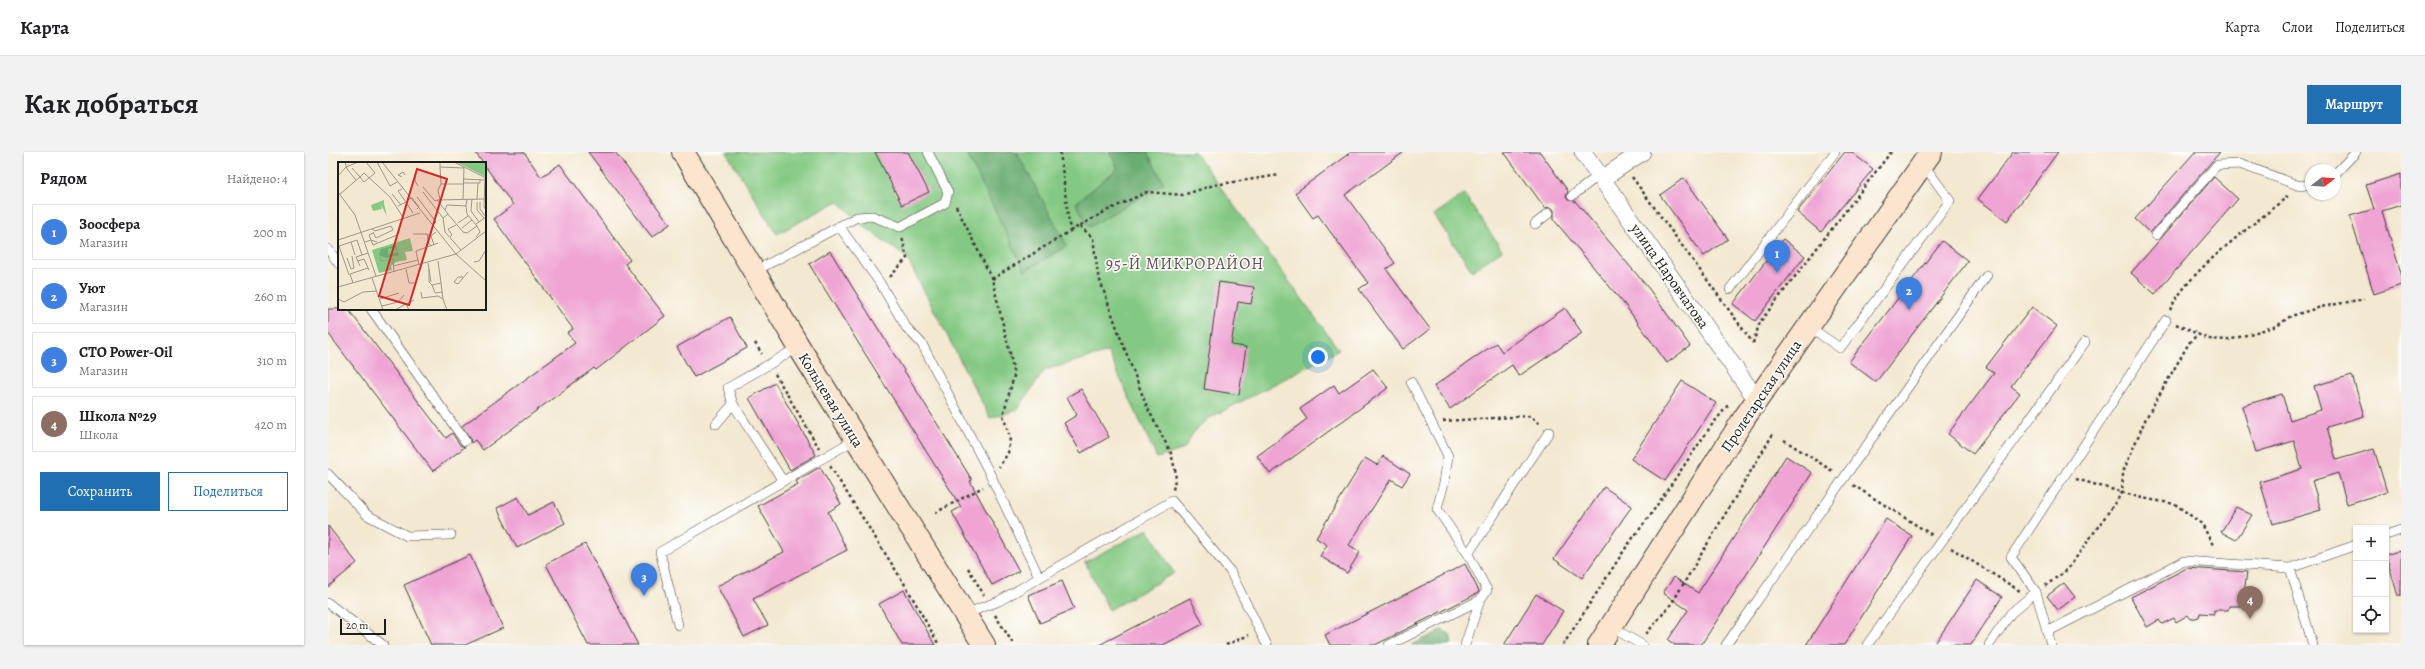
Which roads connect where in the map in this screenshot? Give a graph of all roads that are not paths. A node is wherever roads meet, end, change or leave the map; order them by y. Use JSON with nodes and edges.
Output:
{"nodes":[{"id":1,"x":683,"y":152,"type":"edge"},
{"id":2,"x":928,"y":152,"type":"edge"},
{"id":3,"x":1583,"y":152,"type":"edge"},
{"id":4,"x":1642,"y":152,"type":"edge"},
{"id":5,"x":1835,"y":152,"type":"edge"},
{"id":6,"x":2356,"y":152,"type":"edge"},
{"id":7,"x":1927,"y":158,"type":"edge"},
{"id":8,"x":2341,"y":168,"type":"edge"},
{"id":9,"x":1601,"y":177,"type":"junction"},
{"id":10,"x":2305,"y":185,"type":"edge"},
{"id":11,"x":1572,"y":196,"type":"dead end"},
{"id":12,"x":1549,"y":213,"type":"dead end"},
{"id":13,"x":1535,"y":224,"type":"dead end"},
{"id":14,"x":839,"y":226,"type":"junction"},
{"id":15,"x":2156,"y":235,"type":"dead end"},
{"id":16,"x":328,"y":249,"type":"edge"},
{"id":17,"x":338,"y":263,"type":"edge"},
{"id":18,"x":755,"y":271,"type":"junction"},
{"id":19,"x":1987,"y":275,"type":"dead end"},
{"id":20,"x":1730,"y":289,"type":"dead end"},
{"id":21,"x":372,"y":310,"type":"edge"},
{"id":22,"x":2166,"y":320,"type":"road end"},
{"id":23,"x":1808,"y":326,"type":"junction"},
{"id":24,"x":2085,"y":342,"type":"dead end"},
{"id":25,"x":799,"y":347,"type":"junction"},
{"id":26,"x":1411,"y":382,"type":"dead end"},
{"id":27,"x":1757,"y":400,"type":"junction"},
{"id":28,"x":733,"y":404,"type":"junction"},
{"id":29,"x":716,"y":424,"type":"dead end"},
{"id":30,"x":1549,"y":432,"type":"road end"},
{"id":31,"x":856,"y":439,"type":"junction"},
{"id":32,"x":465,"y":441,"type":"dead end"},
{"id":33,"x":328,"y":474,"type":"edge"},
{"id":34,"x":783,"y":481,"type":"junction"},
{"id":35,"x":2401,"y":530,"type":"edge"},
{"id":36,"x":2389,"y":534,"type":"edge"},
{"id":37,"x":451,"y":535,"type":"dead end"},
{"id":38,"x":2353,"y":547,"type":"edge"},
{"id":39,"x":1468,"y":554,"type":"junction"},
{"id":40,"x":2290,"y":568,"type":"junction"},
{"id":41,"x":1039,"y":577,"type":"junction"},
{"id":42,"x":2036,"y":592,"type":"junction"},
{"id":43,"x":1480,"y":600,"type":"junction"},
{"id":44,"x":328,"y":603,"type":"edge"},
{"id":45,"x":965,"y":614,"type":"junction"},
{"id":46,"x":678,"y":625,"type":"dead end"},
{"id":47,"x":1611,"y":627,"type":"junction"},
{"id":48,"x":2048,"y":632,"type":"junction"},
{"id":49,"x":1640,"y":644,"type":"edge"},
{"id":50,"x":383,"y":645,"type":"edge"},
{"id":51,"x":984,"y":645,"type":"edge"},
{"id":52,"x":1267,"y":645,"type":"edge"},
{"id":53,"x":1389,"y":645,"type":"edge"},
{"id":54,"x":1465,"y":645,"type":"edge"},
{"id":55,"x":1599,"y":645,"type":"edge"},
{"id":56,"x":1726,"y":645,"type":"edge"},
{"id":57,"x":1868,"y":645,"type":"edge"},
{"id":58,"x":1989,"y":645,"type":"edge"},
{"id":59,"x":2051,"y":645,"type":"edge"},
{"id":60,"x":2313,"y":645,"type":"edge"}],
"edges":[{"from":1,"to":18,"type":"main road","name":"Кольцевая улица"},
{"from":2,"to":14,"type":"lane"},
{"from":3,"to":9,"type":"street","name":"улица Наровчатова"},
{"from":4,"to":9,"type":"street"},
{"from":5,"to":20,"type":"lane"},
{"from":6,"to":8,"type":"lane"},
{"from":7,"to":23,"type":"main road","name":"Пролетарская улица"},
{"from":7,"to":23,"type":"lane"},
{"from":9,"to":11,"type":"lane"},
{"from":9,"to":27,"type":"street","name":"улица Наровчатова"},
{"from":10,"to":15,"type":"lane"},
{"from":12,"to":13,"type":"lane"},
{"from":14,"to":18,"type":"lane"},
{"from":14,"to":41,"type":"lane"},
{"from":16,"to":17,"type":"lane"},
{"from":18,"to":25,"type":"main road","name":"Кольцевая улица"},
{"from":19,"to":56,"type":"lane"},
{"from":21,"to":32,"type":"lane"},
{"from":22,"to":42,"type":"lane"},
{"from":23,"to":27,"type":"main road","name":"Пролетарская улица"},
{"from":24,"to":57,"type":"lane"},
{"from":25,"to":28,"type":"lane"},
{"from":25,"to":31,"type":"main road","name":"Кольцевая улица"},
{"from":26,"to":39,"type":"lane"},
{"from":27,"to":47,"type":"main road","name":"Пролетарская улица"},
{"from":28,"to":29,"type":"lane"},
{"from":28,"to":34,"type":"lane"},
{"from":30,"to":39,"type":"lane"},
{"from":31,"to":34,"type":"lane"},
{"from":31,"to":45,"type":"main road","name":"Кольцевая улица"},
{"from":33,"to":37,"type":"lane"},
{"from":34,"to":46,"type":"lane"},
{"from":35,"to":36,"type":"lane"},
{"from":38,"to":40,"type":"lane"},
{"from":39,"to":43,"type":"lane"},
{"from":40,"to":48,"type":"lane"},
{"from":40,"to":60,"type":"lane"},
{"from":41,"to":45,"type":"lane"},
{"from":41,"to":52,"type":"lane"},
{"from":42,"to":48,"type":"lane"},
{"from":42,"to":58,"type":"lane"},
{"from":43,"to":53,"type":"lane"},
{"from":43,"to":54,"type":"lane"},
{"from":44,"to":50,"type":"lane"},
{"from":45,"to":51,"type":"main road","name":"Кольцевая улица"},
{"from":47,"to":49,"type":"lane"},
{"from":47,"to":55,"type":"main road","name":"Пролетарская улица"},
{"from":48,"to":59,"type":"lane"}]}
